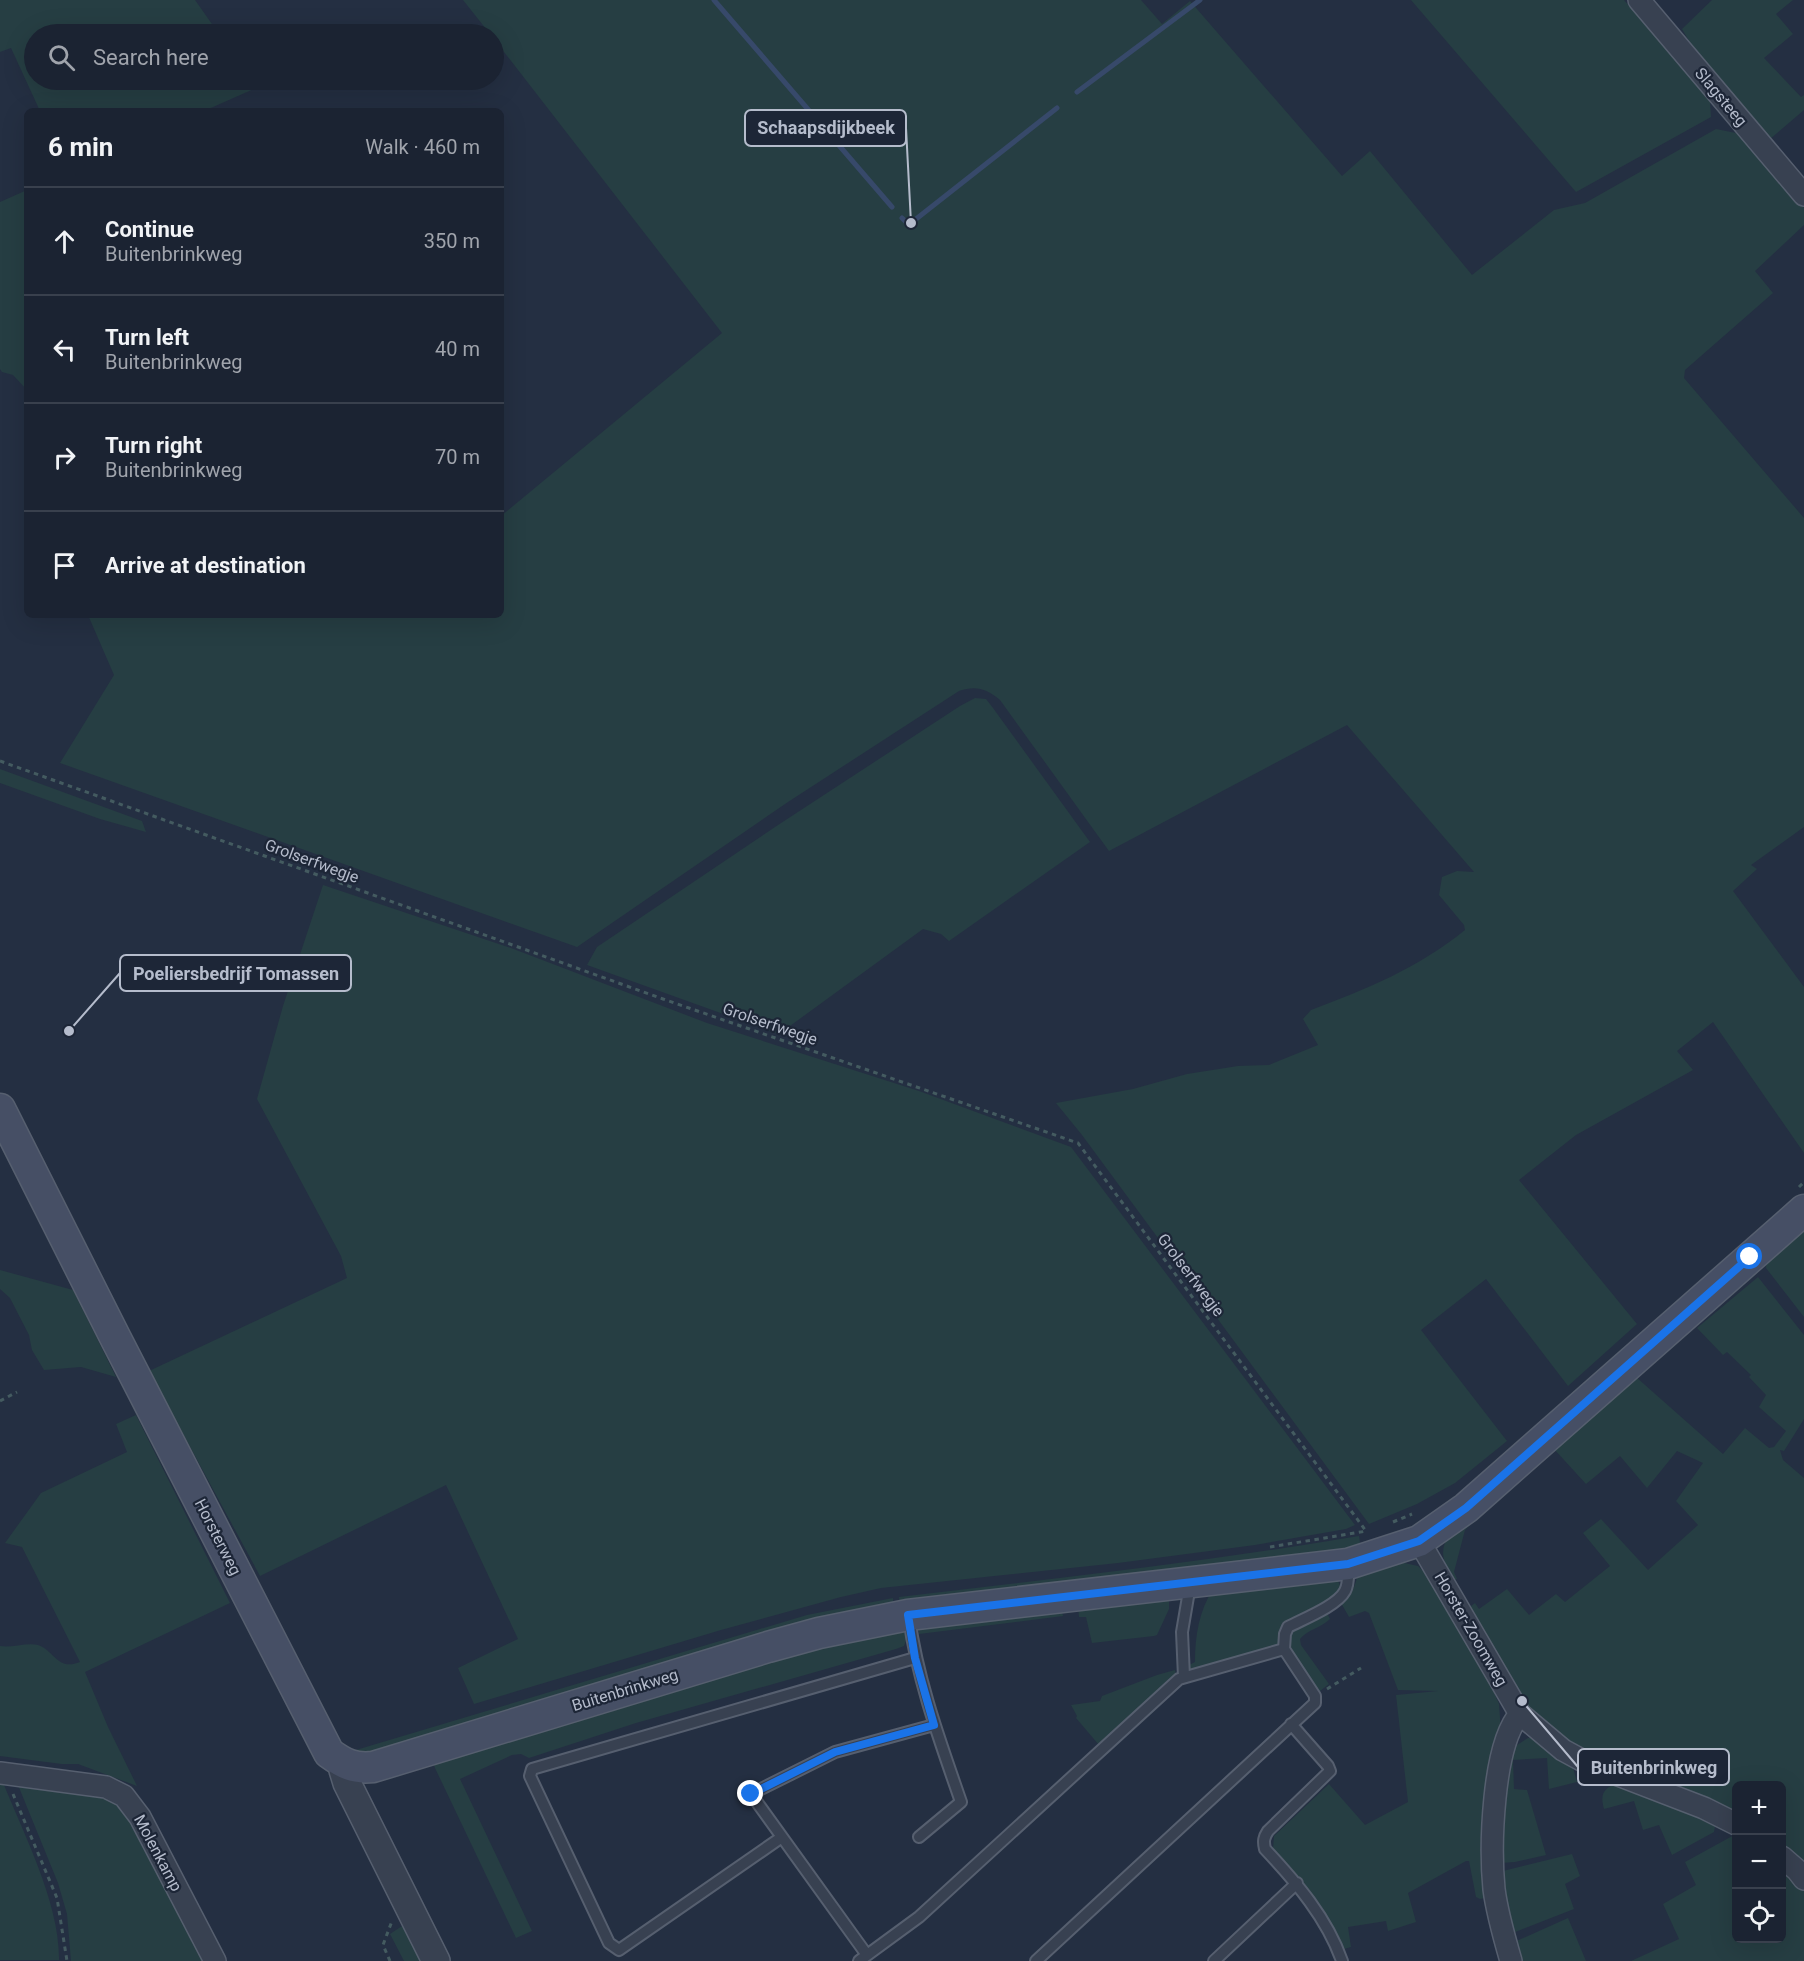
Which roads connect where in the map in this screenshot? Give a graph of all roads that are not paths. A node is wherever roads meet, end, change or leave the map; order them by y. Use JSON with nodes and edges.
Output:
{"nodes":[{"id":1,"x":1639,"y":0,"type":"edge"},
{"id":2,"x":1804,"y":195,"type":"edge"},
{"id":3,"x":0,"y":1109,"type":"edge"},
{"id":4,"x":1804,"y":1210,"type":"edge"},
{"id":5,"x":1419,"y":1541,"type":"junction"},
{"id":6,"x":1348,"y":1564,"type":"junction"},
{"id":7,"x":1191,"y":1581,"type":"junction"},
{"id":8,"x":908,"y":1615,"type":"junction"},
{"id":9,"x":1284,"y":1649,"type":"junction"},
{"id":10,"x":915,"y":1658,"type":"junction"},
{"id":11,"x":1184,"y":1677,"type":"junction"},
{"id":12,"x":1520,"y":1714,"type":"junction"},
{"id":13,"x":1291,"y":1724,"type":"junction"},
{"id":14,"x":934,"y":1725,"type":"junction"},
{"id":15,"x":344,"y":1764,"type":"junction"},
{"id":16,"x":2,"y":1773,"type":"edge"},
{"id":17,"x":1732,"y":1822,"type":"edge"},
{"id":18,"x":782,"y":1837,"type":"junction"},
{"id":19,"x":919,"y":1837,"type":"dead end"},
{"id":20,"x":1786,"y":1860,"type":"edge"},
{"id":21,"x":1804,"y":1879,"type":"edge"},
{"id":22,"x":1297,"y":1883,"type":"junction"},
{"id":23,"x":863,"y":1958,"type":"edge"},
{"id":24,"x":215,"y":1961,"type":"edge"},
{"id":25,"x":436,"y":1961,"type":"edge"},
{"id":26,"x":1036,"y":1961,"type":"edge"},
{"id":27,"x":1214,"y":1961,"type":"edge"},
{"id":28,"x":1342,"y":1961,"type":"edge"},
{"id":29,"x":1511,"y":1961,"type":"edge"}],
"edges":[{"from":1,"to":2,"type":"street","name":"Slagsteeg"},
{"from":3,"to":15,"type":"main road","name":"Horsterweg"},
{"from":4,"to":5,"type":"main road","name":"Buitenbrinkweg"},
{"from":5,"to":6,"type":"main road","name":"Buitenbrinkweg"},
{"from":5,"to":12,"type":"street","name":"Horster-Zoomweg"},
{"from":6,"to":7,"type":"main road","name":"Buitenbrinkweg"},
{"from":6,"to":9,"type":"lane"},
{"from":7,"to":8,"type":"main road","name":"Buitenbrinkweg"},
{"from":7,"to":11,"type":"lane"},
{"from":8,"to":10,"type":"lane"},
{"from":8,"to":15,"type":"main road","name":"Buitenbrinkweg"},
{"from":9,"to":11,"type":"lane"},
{"from":9,"to":13,"type":"lane"},
{"from":10,"to":14,"type":"lane"},
{"from":10,"to":18,"type":"lane"},
{"from":11,"to":23,"type":"lane"},
{"from":12,"to":17,"type":"street","name":"Horster-Zoomweg"},
{"from":12,"to":29,"type":"street"},
{"from":13,"to":22,"type":"lane"},
{"from":13,"to":26,"type":"lane"},
{"from":14,"to":18,"type":"lane"},
{"from":14,"to":19,"type":"lane"},
{"from":15,"to":25,"type":"street","name":"Horsterweg"},
{"from":16,"to":24,"type":"street","name":"Molenkamp"},
{"from":18,"to":23,"type":"lane"},
{"from":20,"to":21,"type":"street"},
{"from":22,"to":27,"type":"lane"},
{"from":22,"to":28,"type":"lane"}]}
